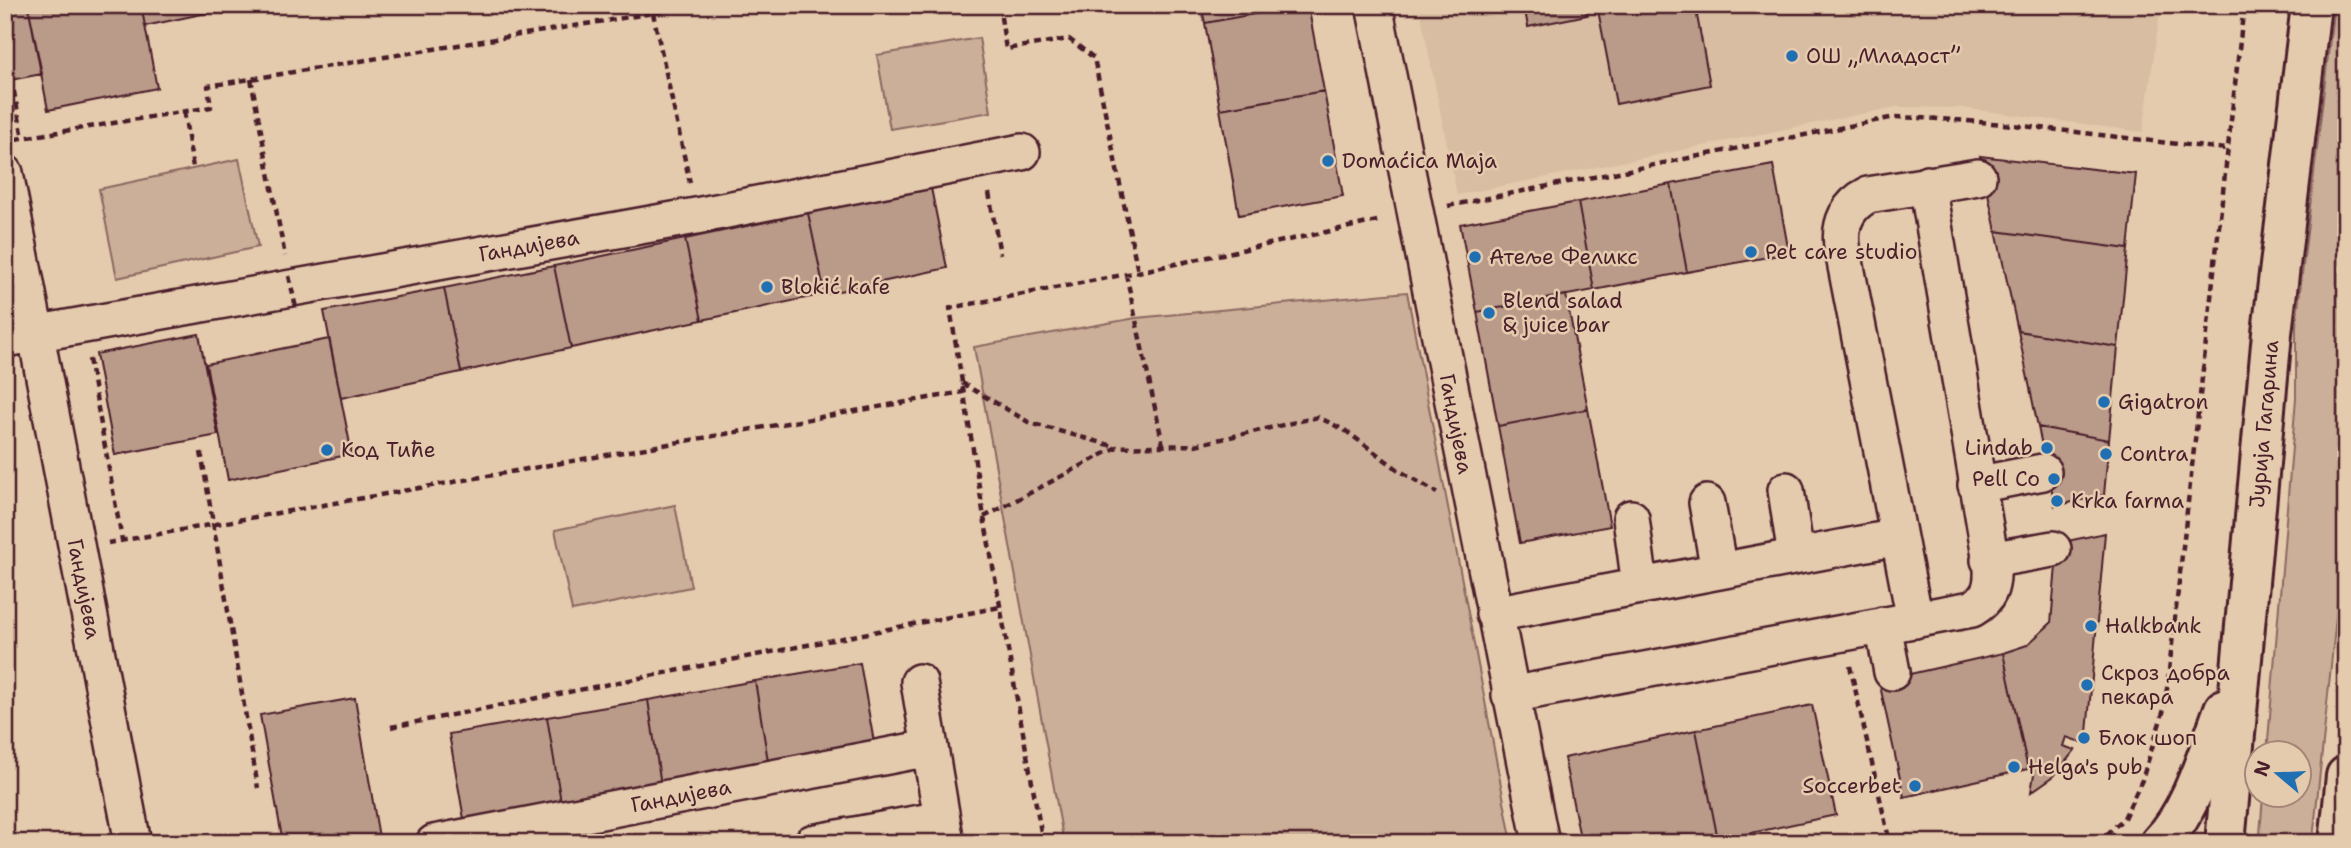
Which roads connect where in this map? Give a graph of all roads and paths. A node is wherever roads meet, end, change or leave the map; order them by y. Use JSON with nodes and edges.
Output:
{"nodes":[{"id":1,"x":702,"y":5,"type":"edge"},
{"id":2,"x":999,"y":5,"type":"edge"},
{"id":3,"x":1374,"y":5,"type":"edge"},
{"id":4,"x":2244,"y":5,"type":"edge"},
{"id":5,"x":2311,"y":5,"type":"edge"},
{"id":6,"x":653,"y":13,"type":"junction"},
{"id":7,"x":251,"y":79,"type":"junction"},
{"id":8,"x":5,"y":88,"type":"edge"},
{"id":9,"x":184,"y":111,"type":"junction"},
{"id":10,"x":23,"y":138,"type":"junction"},
{"id":11,"x":5,"y":141,"type":"edge"},
{"id":12,"x":1022,"y":152,"type":"dead end"},
{"id":13,"x":194,"y":168,"type":"dead end"},
{"id":14,"x":5,"y":173,"type":"edge"},
{"id":15,"x":1978,"y":177,"type":"dead end"},
{"id":16,"x":1927,"y":184,"type":"junction"},
{"id":17,"x":690,"y":185,"type":"dead end"},
{"id":18,"x":285,"y":257,"type":"dead end"},
{"id":19,"x":1138,"y":272,"type":"dead end"},
{"id":20,"x":1126,"y":274,"type":"dead end"},
{"id":21,"x":289,"y":276,"type":"dead end"},
{"id":22,"x":296,"y":307,"type":"dead end"},
{"id":23,"x":14,"y":338,"type":"edge"},
{"id":24,"x":961,"y":382,"type":"dead end"},
{"id":25,"x":963,"y":392,"type":"dead end"},
{"id":26,"x":1163,"y":445,"type":"junction"},
{"id":27,"x":1117,"y":447,"type":"junction"},
{"id":28,"x":201,"y":452,"type":"dead end"},
{"id":29,"x":2043,"y":472,"type":"dead end"},
{"id":30,"x":1976,"y":485,"type":"junction"},
{"id":31,"x":1786,"y":490,"type":"dead end"},
{"id":32,"x":1446,"y":498,"type":"dead end"},
{"id":33,"x":1707,"y":503,"type":"dead end"},
{"id":34,"x":984,"y":517,"type":"dead end"},
{"id":35,"x":1631,"y":518,"type":"dead end"},
{"id":36,"x":215,"y":525,"type":"junction"},
{"id":37,"x":1898,"y":537,"type":"junction"},
{"id":38,"x":77,"y":549,"type":"junction"},
{"id":39,"x":2053,"y":549,"type":"dead end"},
{"id":40,"x":1796,"y":556,"type":"junction"},
{"id":41,"x":1989,"y":559,"type":"junction"},
{"id":42,"x":1719,"y":571,"type":"junction"},
{"id":43,"x":1640,"y":586,"type":"junction"},
{"id":44,"x":1000,"y":607,"type":"dead end"},
{"id":45,"x":1494,"y":614,"type":"junction"},
{"id":46,"x":1899,"y":622,"type":"junction"},
{"id":47,"x":1843,"y":633,"type":"junction"},
{"id":48,"x":2241,"y":668,"type":"junction"},
{"id":49,"x":1892,"y":673,"type":"dead end"},
{"id":50,"x":919,"y":682,"type":"dead end"},
{"id":51,"x":1510,"y":695,"type":"junction"},
{"id":52,"x":391,"y":727,"type":"dead end"},
{"id":53,"x":929,"y":748,"type":"junction"},
{"id":54,"x":2346,"y":776,"type":"edge"},
{"id":55,"x":258,"y":788,"type":"dead end"},
{"id":56,"x":944,"y":831,"type":"edge"},
{"id":57,"x":133,"y":843,"type":"edge"},
{"id":58,"x":434,"y":843,"type":"edge"},
{"id":59,"x":812,"y":843,"type":"edge"},
{"id":60,"x":1541,"y":843,"type":"edge"},
{"id":61,"x":1890,"y":843,"type":"edge"},
{"id":62,"x":2098,"y":843,"type":"edge"},
{"id":63,"x":2160,"y":843,"type":"edge"},
{"id":64,"x":2225,"y":843,"type":"edge"},
{"id":65,"x":2339,"y":843,"type":"edge"}],
"edges":[{"from":1,"to":6,"type":"path"},
{"from":2,"to":19,"type":"path"},
{"from":3,"to":45,"type":"street","name":"Гандијева"},
{"from":4,"to":62,"type":"path"},
{"from":5,"to":48,"type":"main road","name":"Јурија Гагарина"},
{"from":6,"to":7,"type":"path"},
{"from":6,"to":17,"type":"path"},
{"from":7,"to":9,"type":"path"},
{"from":7,"to":18,"type":"path"},
{"from":8,"to":10,"type":"path"},
{"from":9,"to":10,"type":"path"},
{"from":9,"to":13,"type":"path"},
{"from":10,"to":11,"type":"path"},
{"from":12,"to":23,"type":"street","name":"Гандијева"},
{"from":14,"to":23,"type":"street","name":"Гандијева"},
{"from":15,"to":16,"type":"street"},
{"from":16,"to":30,"type":"street"},
{"from":16,"to":37,"type":"street"},
{"from":20,"to":26,"type":"path"},
{"from":21,"to":22,"type":"path","bridge":true},
{"from":23,"to":38,"type":"street","name":"Гандијева"},
{"from":24,"to":27,"type":"path"},
{"from":25,"to":36,"type":"path"},
{"from":26,"to":27,"type":"path"},
{"from":26,"to":32,"type":"path"},
{"from":27,"to":34,"type":"path"},
{"from":28,"to":36,"type":"path"},
{"from":29,"to":30,"type":"street"},
{"from":30,"to":41,"type":"street"},
{"from":31,"to":40,"type":"street"},
{"from":33,"to":42,"type":"street"},
{"from":35,"to":43,"type":"street"},
{"from":36,"to":38,"type":"path"},
{"from":36,"to":55,"type":"path"},
{"from":37,"to":40,"type":"street"},
{"from":37,"to":46,"type":"street"},
{"from":38,"to":57,"type":"street","name":"Гандијева"},
{"from":39,"to":41,"type":"street"},
{"from":40,"to":42,"type":"street"},
{"from":41,"to":46,"type":"street"},
{"from":42,"to":43,"type":"street"},
{"from":43,"to":45,"type":"street"},
{"from":44,"to":52,"type":"path"},
{"from":45,"to":51,"type":"street","name":"Гандијева"},
{"from":46,"to":47,"type":"street"},
{"from":46,"to":49,"type":"street"},
{"from":47,"to":51,"type":"street"},
{"from":47,"to":61,"type":"path"},
{"from":48,"to":63,"type":"main road"},
{"from":48,"to":64,"type":"main road","name":"Јурија Гагарина"},
{"from":50,"to":53,"type":"street"},
{"from":51,"to":60,"type":"street","name":"Гандијева"},
{"from":53,"to":56,"type":"street"},
{"from":53,"to":58,"type":"street","name":"Гандијева"},
{"from":54,"to":65,"type":"main road"},
{"from":56,"to":59,"type":"street"}]}
